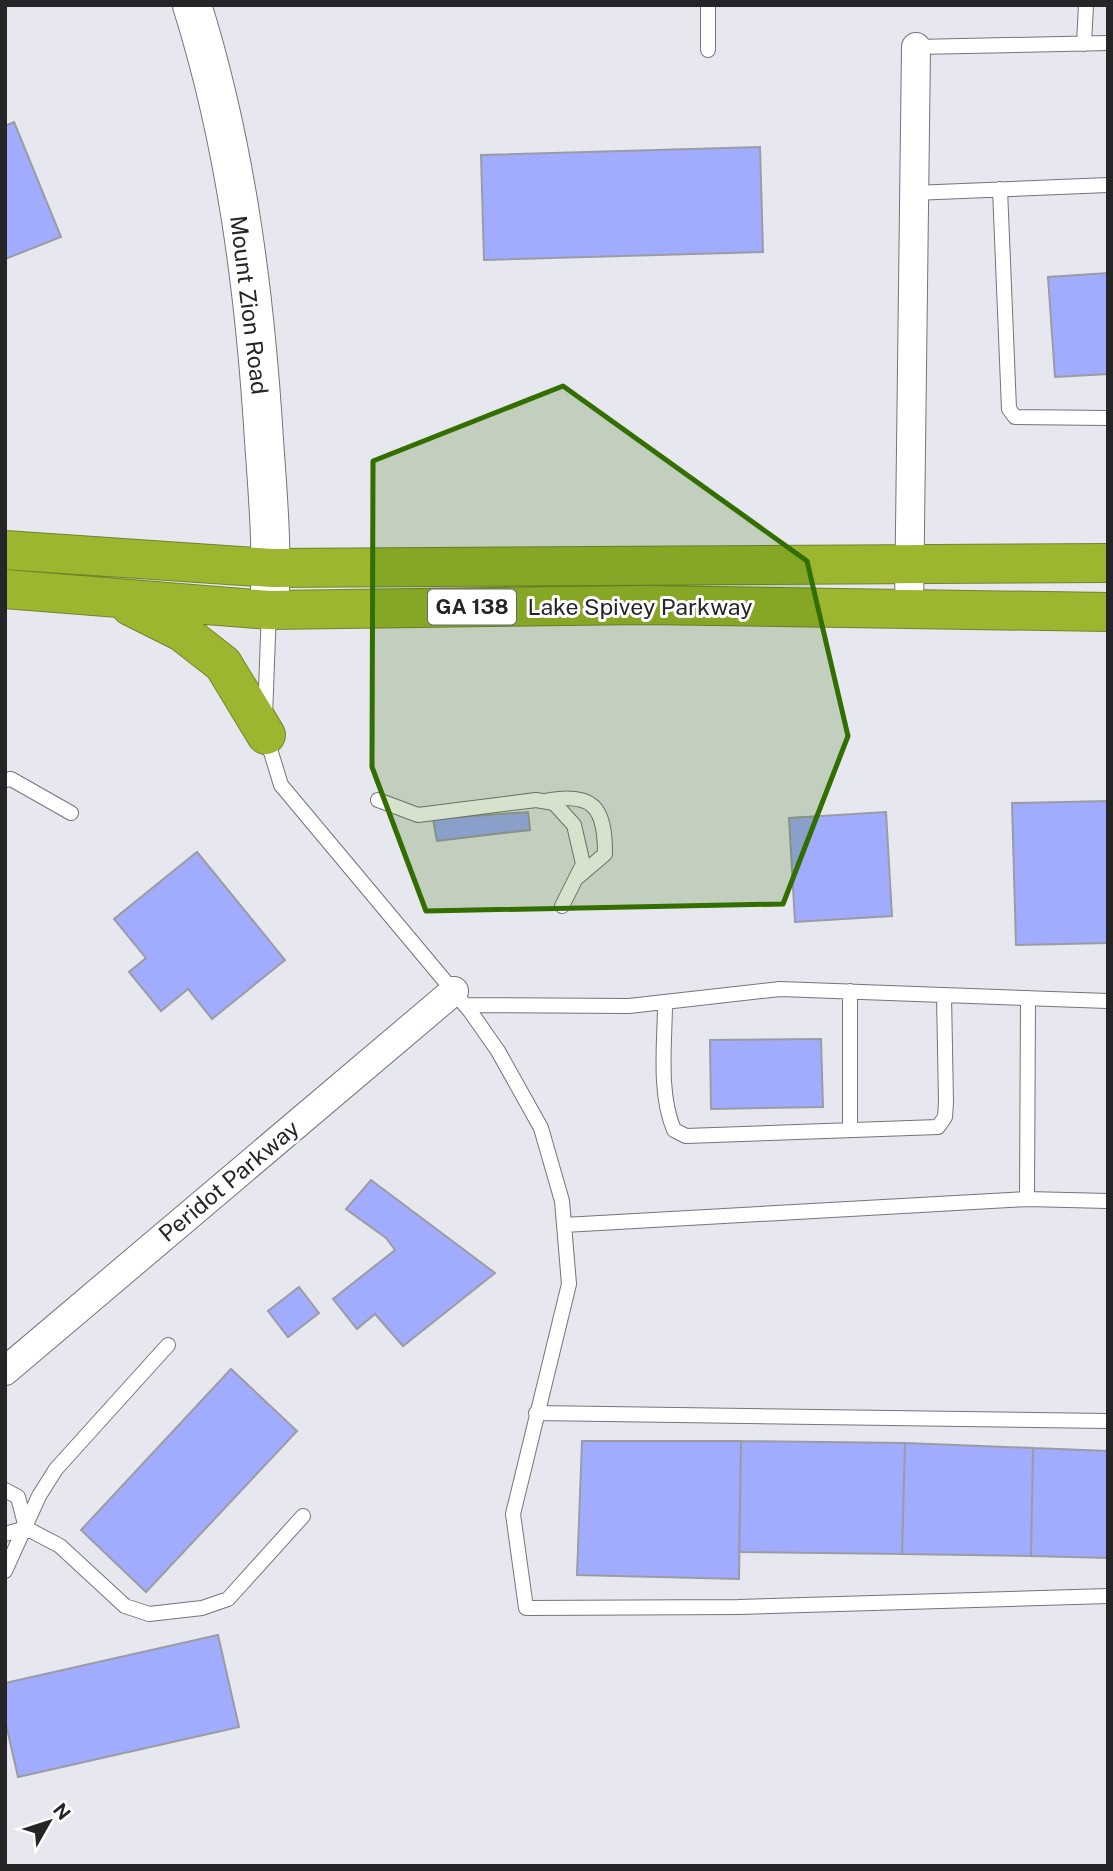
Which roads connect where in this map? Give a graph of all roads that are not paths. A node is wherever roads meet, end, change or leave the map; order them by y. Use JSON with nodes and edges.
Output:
{"nodes":[{"id":1,"x":192,"y":5,"type":"edge"},
{"id":2,"x":708,"y":5,"type":"edge"},
{"id":3,"x":1086,"y":5,"type":"edge"},
{"id":4,"x":1108,"y":43,"type":"edge"},
{"id":5,"x":1084,"y":44,"type":"junction"},
{"id":6,"x":915,"y":47,"type":"joint"},
{"id":7,"x":708,"y":50,"type":"dead end"},
{"id":8,"x":1108,"y":185,"type":"edge"},
{"id":9,"x":1000,"y":189,"type":"junction"},
{"id":10,"x":913,"y":193,"type":"junction"},
{"id":11,"x":1108,"y":418,"type":"edge"},
{"id":12,"x":5,"y":550,"type":"edge"},
{"id":13,"x":1108,"y":563,"type":"edge"},
{"id":14,"x":908,"y":564,"type":"junction"},
{"id":15,"x":272,"y":568,"type":"junction"},
{"id":16,"x":5,"y":589,"type":"edge"},
{"id":17,"x":113,"y":597,"type":"junction"},
{"id":18,"x":909,"y":609,"type":"junction"},
{"id":19,"x":269,"y":610,"type":"junction"},
{"id":20,"x":1108,"y":612,"type":"edge"},
{"id":21,"x":266,"y":735,"type":"junction"},
{"id":22,"x":5,"y":780,"type":"edge"},
{"id":23,"x":378,"y":800,"type":"dead end"},
{"id":24,"x":542,"y":801,"type":"junction"},
{"id":25,"x":71,"y":813,"type":"dead end"},
{"id":26,"x":575,"y":880,"type":"junction"},
{"id":27,"x":562,"y":906,"type":"dead end"},
{"id":28,"x":850,"y":991,"type":"junction"},
{"id":29,"x":944,"y":995,"type":"junction"},
{"id":30,"x":459,"y":998,"type":"junction"},
{"id":31,"x":1028,"y":998,"type":"junction"},
{"id":32,"x":1108,"y":1001,"type":"edge"},
{"id":33,"x":665,"y":1002,"type":"junction"},
{"id":34,"x":850,"y":1130,"type":"junction"},
{"id":35,"x":1027,"y":1199,"type":"junction"},
{"id":36,"x":1108,"y":1201,"type":"edge"},
{"id":37,"x":564,"y":1225,"type":"junction"},
{"id":38,"x":168,"y":1345,"type":"dead end"},
{"id":39,"x":7,"y":1367,"type":"edge"},
{"id":40,"x":536,"y":1413,"type":"junction"},
{"id":41,"x":1108,"y":1421,"type":"edge"},
{"id":42,"x":5,"y":1490,"type":"edge"},
{"id":43,"x":303,"y":1516,"type":"dead end"},
{"id":44,"x":26,"y":1528,"type":"junction"},
{"id":45,"x":5,"y":1534,"type":"edge"},
{"id":46,"x":5,"y":1571,"type":"edge"},
{"id":47,"x":1108,"y":1596,"type":"edge"}],
"edges":[{"from":1,"to":15,"type":"street","name":"Mount Zion Road"},
{"from":2,"to":7,"type":"lane"},
{"from":3,"to":5,"type":"lane"},
{"from":4,"to":5,"type":"lane"},
{"from":5,"to":6,"type":"lane"},
{"from":6,"to":10,"type":"street"},
{"from":8,"to":9,"type":"lane"},
{"from":9,"to":10,"type":"lane"},
{"from":9,"to":11,"type":"lane"},
{"from":10,"to":14,"type":"street"},
{"from":12,"to":15,"type":"highway","name":"Lake Spivey Parkway","number":"GA 138"},
{"from":13,"to":14,"type":"highway","name":"Lake Spivey Parkway","number":"GA 138"},
{"from":14,"to":15,"type":"highway","name":"Lake Spivey Parkway","number":"GA 138"},
{"from":14,"to":18,"type":"street"},
{"from":15,"to":19,"type":"street","name":"Mount Zion Road"},
{"from":16,"to":17,"type":"highway","name":"Lake Spivey Parkway","number":"GA 138"},
{"from":17,"to":19,"type":"highway","name":"Lake Spivey Parkway","number":"GA 138"},
{"from":17,"to":21,"type":"highway"},
{"from":18,"to":19,"type":"highway","name":"Lake Spivey Parkway","number":"GA 138"},
{"from":18,"to":20,"type":"highway","name":"Lake Spivey Parkway","number":"GA 138"},
{"from":19,"to":21,"type":"lane"},
{"from":21,"to":30,"type":"lane"},
{"from":22,"to":25,"type":"lane"},
{"from":23,"to":24,"type":"lane"},
{"from":24,"to":26,"type":"lane"},
{"from":24,"to":26,"type":"lane"},
{"from":26,"to":27,"type":"lane"},
{"from":28,"to":29,"type":"lane"},
{"from":28,"to":33,"type":"lane"},
{"from":28,"to":34,"type":"lane"},
{"from":29,"to":31,"type":"lane"},
{"from":29,"to":34,"type":"lane"},
{"from":30,"to":33,"type":"lane"},
{"from":30,"to":37,"type":"lane"},
{"from":30,"to":39,"type":"street","name":"Peridot Parkway"},
{"from":31,"to":32,"type":"lane"},
{"from":31,"to":35,"type":"lane"},
{"from":33,"to":34,"type":"lane"},
{"from":35,"to":36,"type":"lane"},
{"from":35,"to":37,"type":"lane"},
{"from":37,"to":40,"type":"lane"},
{"from":38,"to":44,"type":"lane"},
{"from":40,"to":41,"type":"lane"},
{"from":40,"to":47,"type":"lane"},
{"from":42,"to":44,"type":"lane"},
{"from":43,"to":44,"type":"lane"},
{"from":44,"to":45,"type":"lane"},
{"from":44,"to":46,"type":"lane"}]}
